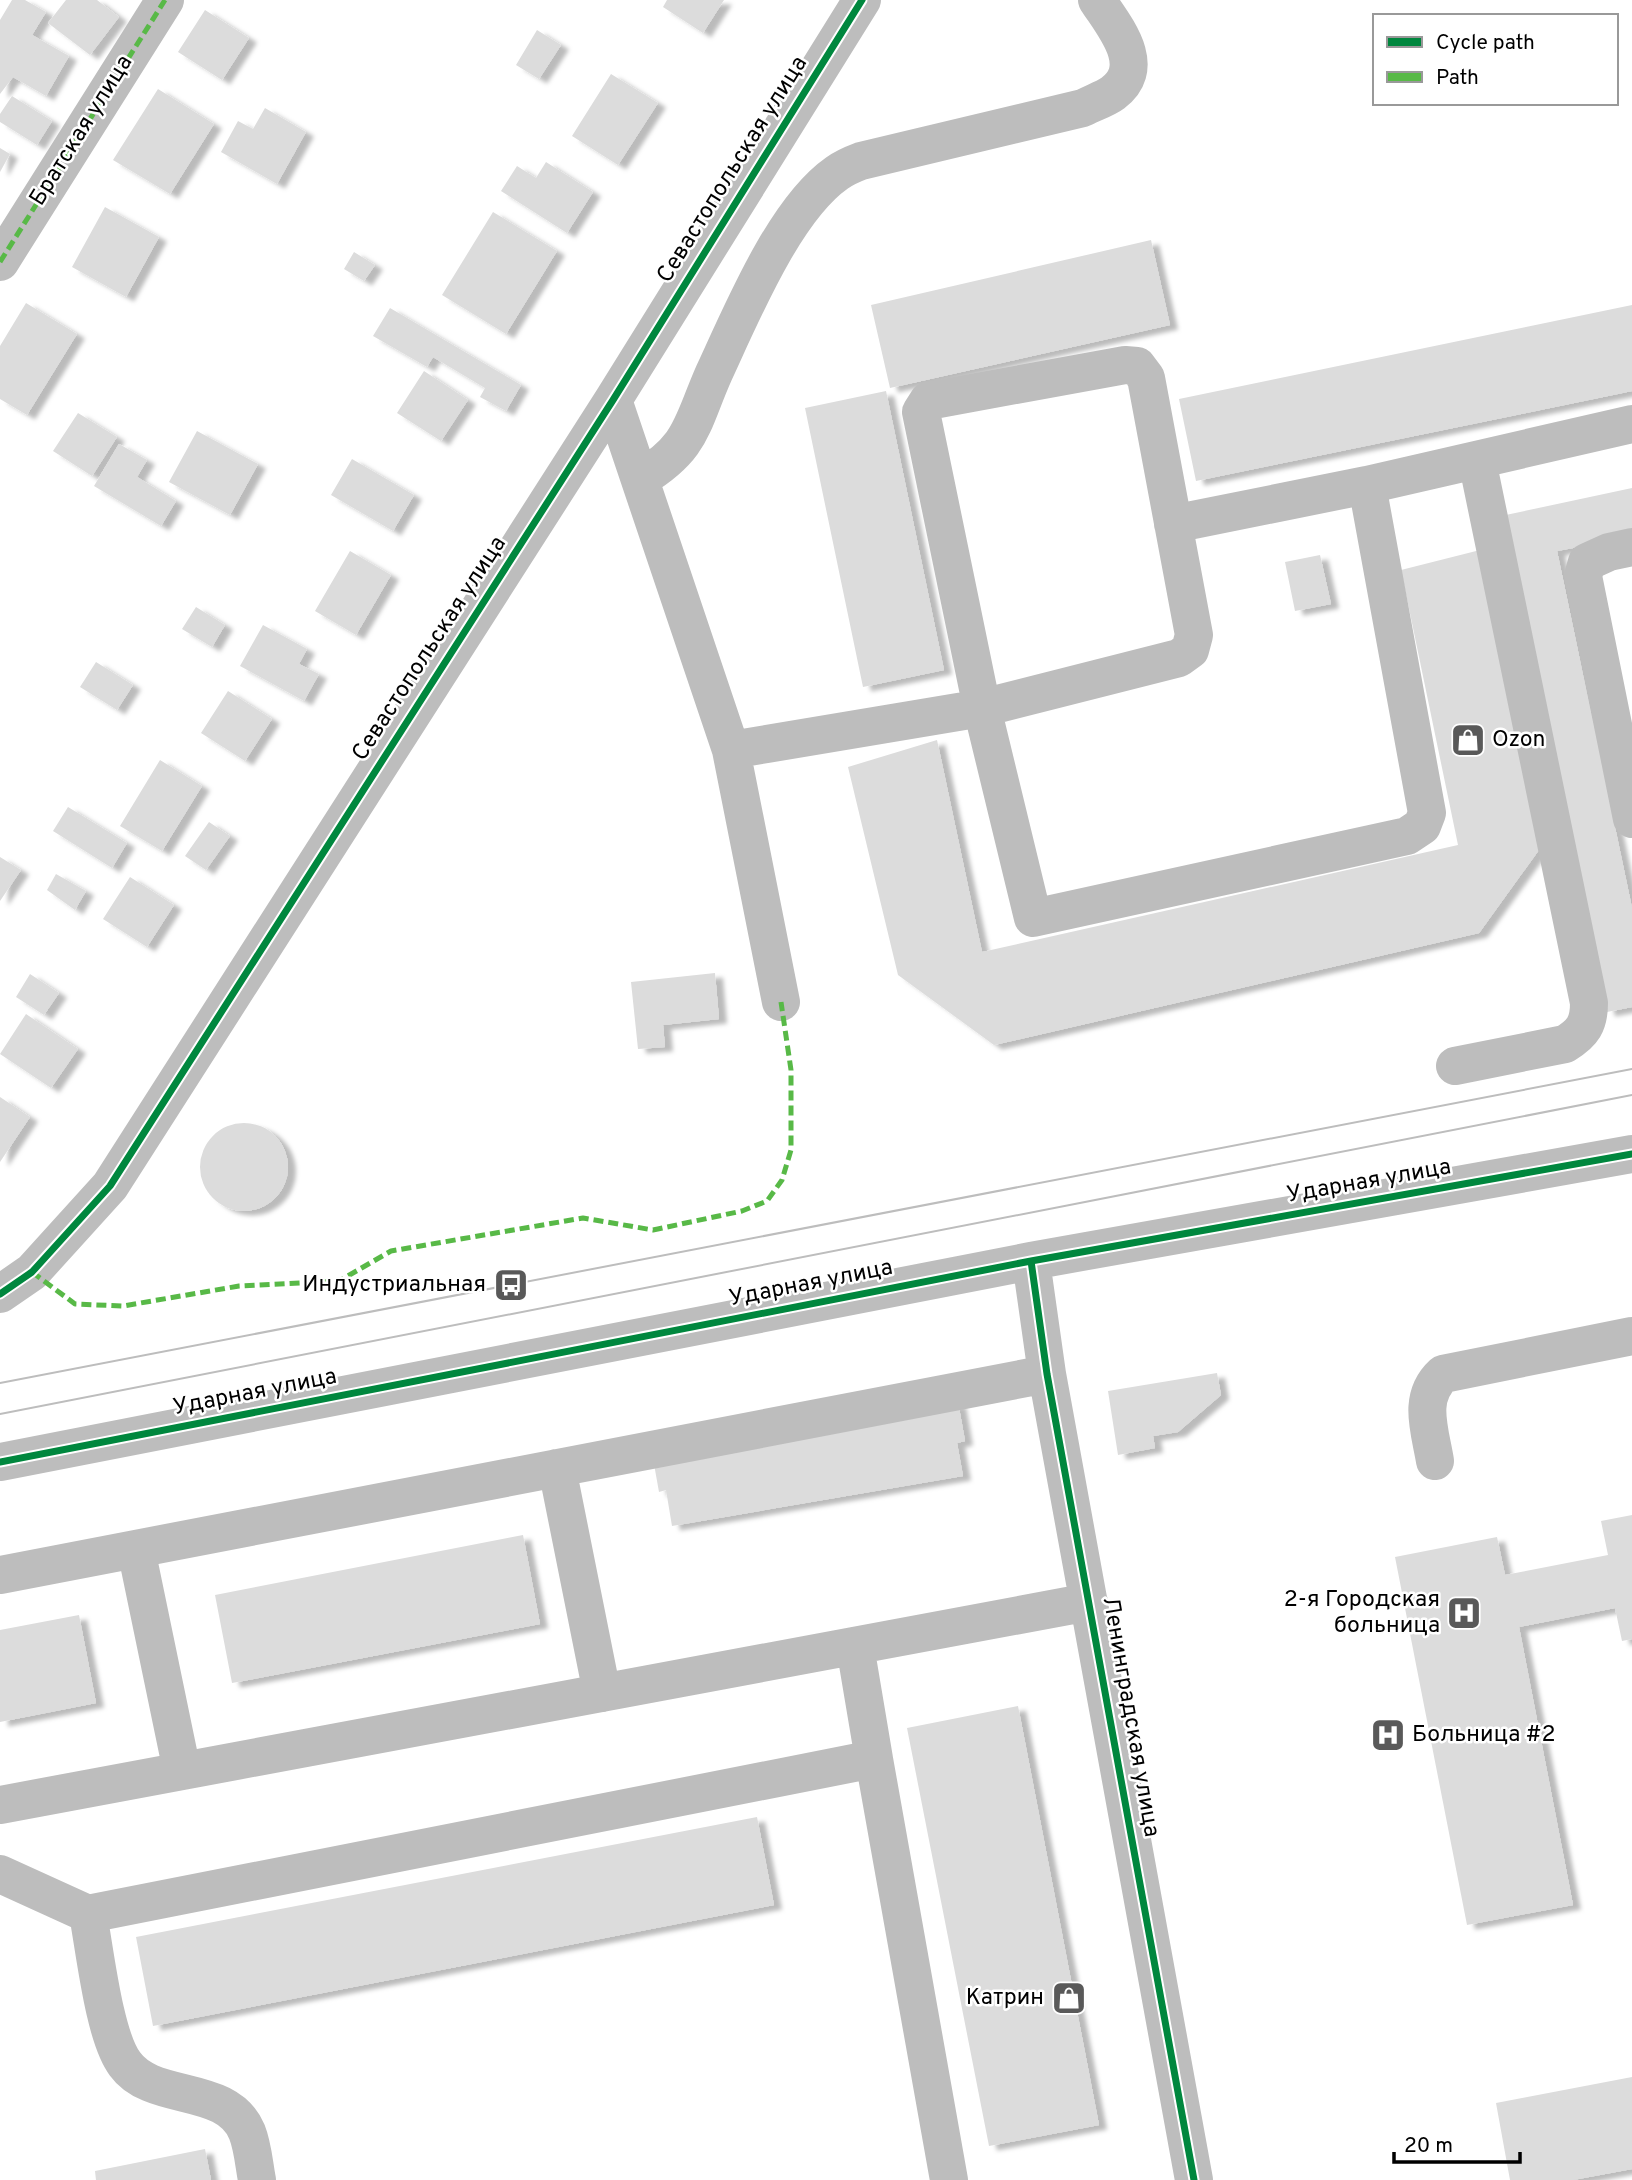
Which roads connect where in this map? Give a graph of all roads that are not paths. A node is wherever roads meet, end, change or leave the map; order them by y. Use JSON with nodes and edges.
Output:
{"nodes":[{"id":1,"x":165,"y":0,"type":"edge"},
{"id":2,"x":862,"y":0,"type":"edge"},
{"id":3,"x":1097,"y":0,"type":"edge"},
{"id":4,"x":0,"y":262,"type":"edge"},
{"id":5,"x":613,"y":400,"type":"junction"},
{"id":6,"x":1632,"y":424,"type":"edge"},
{"id":7,"x":1477,"y":460,"type":"junction"},
{"id":8,"x":640,"y":479,"type":"junction"},
{"id":9,"x":1367,"y":485,"type":"junction"},
{"id":10,"x":1173,"y":524,"type":"junction"},
{"id":11,"x":1632,"y":547,"type":"edge"},
{"id":12,"x":982,"y":708,"type":"junction"},
{"id":13,"x":732,"y":750,"type":"junction"},
{"id":14,"x":1632,"y":819,"type":"edge"},
{"id":15,"x":781,"y":1002,"type":"dead end"},
{"id":16,"x":1455,"y":1066,"type":"dead end"},
{"id":17,"x":1632,"y":1154,"type":"edge"},
{"id":18,"x":1031,"y":1261,"type":"junction"},
{"id":19,"x":0,"y":1294,"type":"edge"},
{"id":20,"x":1632,"y":1336,"type":"edge"},
{"id":21,"x":1047,"y":1374,"type":"junction"},
{"id":22,"x":1435,"y":1461,"type":"dead end"},
{"id":23,"x":0,"y":1462,"type":"edge"},
{"id":24,"x":557,"y":1468,"type":"junction"},
{"id":25,"x":136,"y":1549,"type":"junction"},
{"id":26,"x":0,"y":1575,"type":"edge"},
{"id":27,"x":1089,"y":1602,"type":"junction"},
{"id":28,"x":855,"y":1646,"type":"junction"},
{"id":29,"x":602,"y":1693,"type":"junction"},
{"id":30,"x":874,"y":1759,"type":"junction"},
{"id":31,"x":182,"y":1771,"type":"junction"},
{"id":32,"x":0,"y":1805,"type":"edge"},
{"id":33,"x":0,"y":1874,"type":"edge"},
{"id":34,"x":88,"y":1914,"type":"junction"},
{"id":35,"x":257,"y":2180,"type":"edge"},
{"id":36,"x":949,"y":2180,"type":"edge"},
{"id":37,"x":1194,"y":2180,"type":"edge"}],
"edges":[{"from":1,"to":4,"type":"street","name":"Братская улица"},
{"from":2,"to":5,"type":"street","name":"Севастопольская улица"},
{"from":3,"to":8,"type":"street"},
{"from":5,"to":8,"type":"street"},
{"from":5,"to":19,"type":"street","name":"Севастопольская улица"},
{"from":6,"to":7,"type":"street"},
{"from":7,"to":9,"type":"street"},
{"from":7,"to":16,"type":"street"},
{"from":8,"to":13,"type":"street"},
{"from":9,"to":10,"type":"street"},
{"from":9,"to":12,"type":"street"},
{"from":10,"to":12,"type":"street"},
{"from":10,"to":12,"type":"street"},
{"from":11,"to":14,"type":"street"},
{"from":12,"to":13,"type":"street"},
{"from":13,"to":15,"type":"street"},
{"from":17,"to":18,"type":"street","name":"Ударная улица"},
{"from":18,"to":21,"type":"street","name":"Ленинградская улица"},
{"from":18,"to":23,"type":"street","name":"Ударная улица"},
{"from":20,"to":22,"type":"street"},
{"from":21,"to":24,"type":"street"},
{"from":21,"to":27,"type":"street","name":"Ленинградская улица"},
{"from":24,"to":25,"type":"street"},
{"from":24,"to":29,"type":"street"},
{"from":25,"to":26,"type":"street"},
{"from":25,"to":31,"type":"street"},
{"from":27,"to":28,"type":"street"},
{"from":27,"to":37,"type":"street","name":"Ленинградская улица"},
{"from":28,"to":29,"type":"street"},
{"from":28,"to":30,"type":"street"},
{"from":29,"to":31,"type":"street"},
{"from":30,"to":34,"type":"street"},
{"from":30,"to":36,"type":"street"},
{"from":31,"to":32,"type":"street"},
{"from":33,"to":34,"type":"street"},
{"from":34,"to":35,"type":"street"}]}
